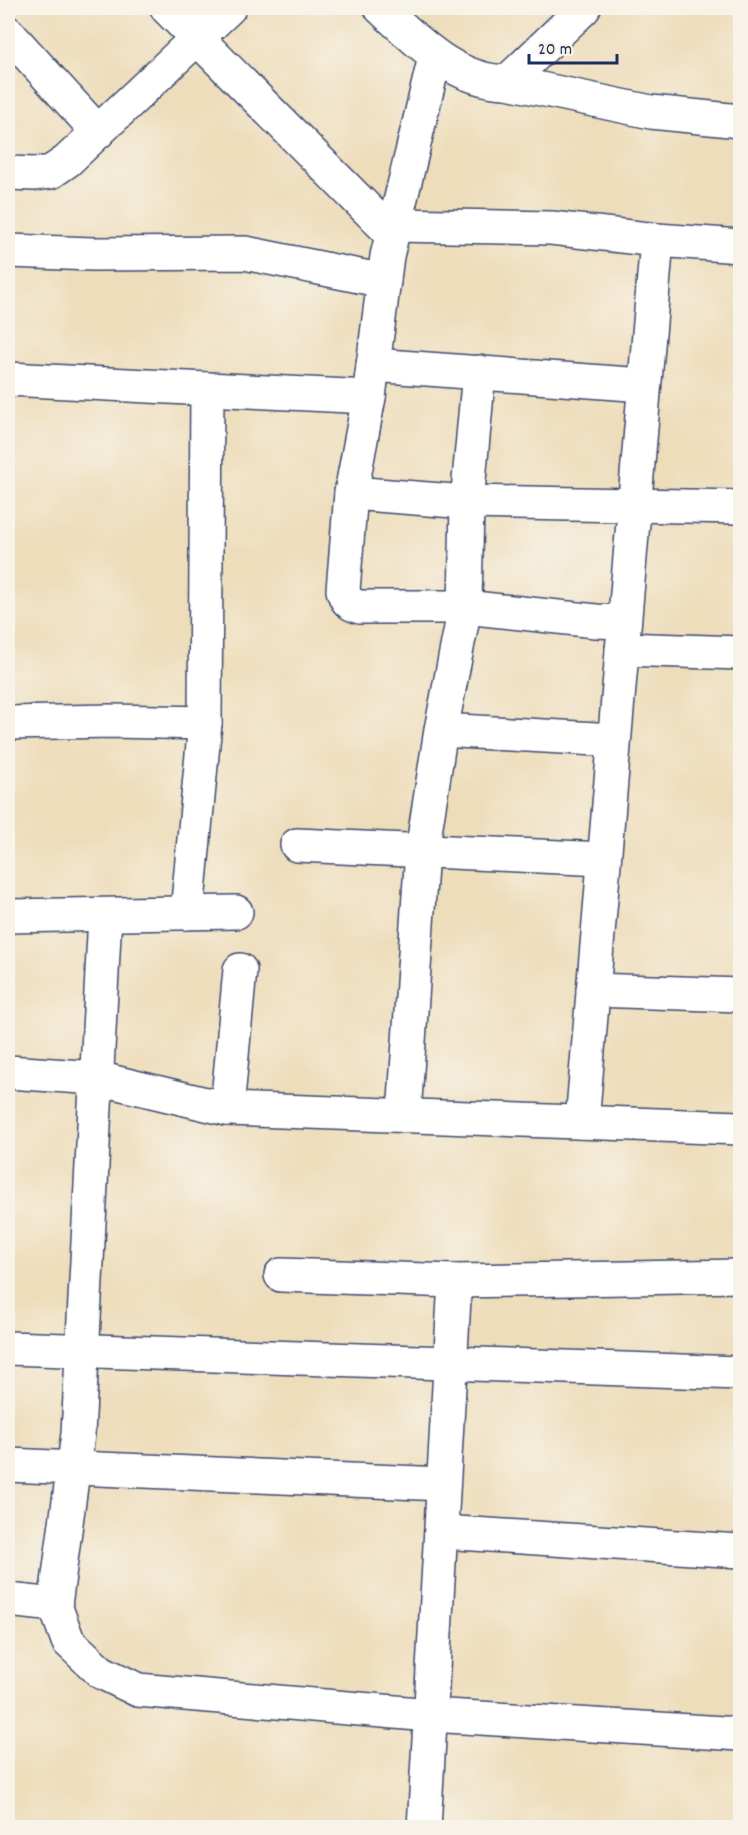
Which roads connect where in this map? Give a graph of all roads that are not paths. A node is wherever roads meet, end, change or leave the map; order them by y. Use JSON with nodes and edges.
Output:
{"nodes":[{"id":1,"x":167,"y":8,"type":"edge"},
{"id":2,"x":229,"y":8,"type":"edge"},
{"id":3,"x":381,"y":8,"type":"edge"},
{"id":4,"x":584,"y":8,"type":"edge"},
{"id":5,"x":8,"y":33,"type":"edge"},
{"id":6,"x":197,"y":38,"type":"junction"},
{"id":7,"x":435,"y":57,"type":"junction"},
{"id":8,"x":507,"y":82,"type":"junction"},
{"id":9,"x":741,"y":122,"type":"edge"},
{"id":10,"x":98,"y":132,"type":"junction"},
{"id":11,"x":8,"y":173,"type":"edge"},
{"id":12,"x":393,"y":229,"type":"junction"},
{"id":13,"x":657,"y":240,"type":"junction"},
{"id":14,"x":741,"y":246,"type":"edge"},
{"id":15,"x":8,"y":251,"type":"edge"},
{"id":16,"x":384,"y":280,"type":"junction"},
{"id":17,"x":373,"y":365,"type":"junction"},
{"id":18,"x":479,"y":372,"type":"junction"},
{"id":19,"x":8,"y":379,"type":"edge"},
{"id":20,"x":644,"y":385,"type":"junction"},
{"id":21,"x":207,"y":389,"type":"junction"},
{"id":22,"x":369,"y":397,"type":"junction"},
{"id":23,"x":351,"y":493,"type":"junction"},
{"id":24,"x":467,"y":502,"type":"junction"},
{"id":25,"x":634,"y":505,"type":"junction"},
{"id":26,"x":741,"y":507,"type":"edge"},
{"id":27,"x":465,"y":607,"type":"junction"},
{"id":28,"x":623,"y":635,"type":"junction"},
{"id":29,"x":741,"y":653,"type":"edge"},
{"id":30,"x":8,"y":723,"type":"edge"},
{"id":31,"x":205,"y":723,"type":"junction"},
{"id":32,"x":441,"y":730,"type":"junction"},
{"id":33,"x":614,"y":740,"type":"junction"},
{"id":34,"x":297,"y":845,"type":"dead end"},
{"id":35,"x":422,"y":851,"type":"junction"},
{"id":36,"x":604,"y":859,"type":"junction"},
{"id":37,"x":236,"y":912,"type":"dead end"},
{"id":38,"x":187,"y":913,"type":"junction"},
{"id":39,"x":105,"y":915,"type":"junction"},
{"id":40,"x":8,"y":916,"type":"edge"},
{"id":41,"x":240,"y":970,"type":"dead end"},
{"id":42,"x":593,"y":990,"type":"junction"},
{"id":43,"x":741,"y":995,"type":"edge"},
{"id":44,"x":8,"y":1072,"type":"edge"},
{"id":45,"x":96,"y":1078,"type":"junction"},
{"id":46,"x":227,"y":1109,"type":"junction"},
{"id":47,"x":404,"y":1115,"type":"junction"},
{"id":48,"x":582,"y":1122,"type":"junction"},
{"id":49,"x":741,"y":1128,"type":"edge"},
{"id":50,"x":281,"y":1275,"type":"dead end"},
{"id":51,"x":741,"y":1276,"type":"edge"},
{"id":52,"x":455,"y":1281,"type":"junction"},
{"id":53,"x":8,"y":1347,"type":"edge"},
{"id":54,"x":82,"y":1350,"type":"junction"},
{"id":55,"x":451,"y":1363,"type":"junction"},
{"id":56,"x":741,"y":1373,"type":"edge"},
{"id":57,"x":8,"y":1465,"type":"edge"},
{"id":58,"x":73,"y":1467,"type":"junction"},
{"id":59,"x":443,"y":1484,"type":"junction"},
{"id":60,"x":441,"y":1532,"type":"junction"},
{"id":61,"x":741,"y":1551,"type":"edge"},
{"id":62,"x":8,"y":1600,"type":"edge"},
{"id":63,"x":55,"y":1605,"type":"junction"},
{"id":64,"x":430,"y":1715,"type":"junction"},
{"id":65,"x":741,"y":1734,"type":"edge"},
{"id":66,"x":424,"y":1827,"type":"edge"}],
"edges":[{"from":1,"to":6,"type":"street"},
{"from":2,"to":6,"type":"street"},
{"from":3,"to":7,"type":"street"},
{"from":4,"to":8,"type":"street"},
{"from":5,"to":10,"type":"street"},
{"from":6,"to":10,"type":"street"},
{"from":6,"to":12,"type":"street"},
{"from":7,"to":8,"type":"street"},
{"from":7,"to":12,"type":"street"},
{"from":8,"to":9,"type":"street"},
{"from":10,"to":11,"type":"street"},
{"from":12,"to":13,"type":"street"},
{"from":12,"to":16,"type":"street"},
{"from":13,"to":14,"type":"street"},
{"from":13,"to":20,"type":"street"},
{"from":15,"to":16,"type":"street"},
{"from":16,"to":17,"type":"street"},
{"from":17,"to":18,"type":"street"},
{"from":17,"to":22,"type":"street"},
{"from":18,"to":20,"type":"street"},
{"from":18,"to":24,"type":"street"},
{"from":19,"to":21,"type":"street"},
{"from":20,"to":25,"type":"street"},
{"from":21,"to":22,"type":"street"},
{"from":21,"to":31,"type":"street"},
{"from":22,"to":23,"type":"street"},
{"from":23,"to":24,"type":"street"},
{"from":23,"to":27,"type":"street"},
{"from":24,"to":25,"type":"street"},
{"from":24,"to":27,"type":"street"},
{"from":25,"to":26,"type":"street"},
{"from":25,"to":28,"type":"street"},
{"from":27,"to":28,"type":"street"},
{"from":27,"to":32,"type":"street"},
{"from":28,"to":29,"type":"street"},
{"from":28,"to":33,"type":"street"},
{"from":30,"to":31,"type":"street"},
{"from":31,"to":38,"type":"street"},
{"from":32,"to":33,"type":"street"},
{"from":32,"to":35,"type":"street"},
{"from":33,"to":36,"type":"street"},
{"from":34,"to":35,"type":"street"},
{"from":35,"to":36,"type":"street"},
{"from":35,"to":47,"type":"street"},
{"from":36,"to":42,"type":"street"},
{"from":37,"to":38,"type":"street"},
{"from":38,"to":39,"type":"street"},
{"from":39,"to":40,"type":"street"},
{"from":39,"to":45,"type":"street"},
{"from":41,"to":46,"type":"street"},
{"from":42,"to":43,"type":"street"},
{"from":42,"to":48,"type":"street"},
{"from":44,"to":45,"type":"street"},
{"from":45,"to":46,"type":"street"},
{"from":45,"to":54,"type":"street"},
{"from":46,"to":47,"type":"street"},
{"from":47,"to":48,"type":"street"},
{"from":48,"to":49,"type":"street"},
{"from":50,"to":52,"type":"street"},
{"from":51,"to":52,"type":"street"},
{"from":52,"to":55,"type":"street"},
{"from":53,"to":54,"type":"street"},
{"from":54,"to":55,"type":"street"},
{"from":54,"to":58,"type":"street"},
{"from":55,"to":56,"type":"street"},
{"from":55,"to":59,"type":"street"},
{"from":57,"to":58,"type":"street"},
{"from":58,"to":59,"type":"street"},
{"from":58,"to":63,"type":"street"},
{"from":59,"to":60,"type":"street"},
{"from":60,"to":61,"type":"street"},
{"from":60,"to":64,"type":"street"},
{"from":62,"to":63,"type":"street"},
{"from":63,"to":64,"type":"street"},
{"from":64,"to":65,"type":"street"},
{"from":64,"to":66,"type":"street"}]}
